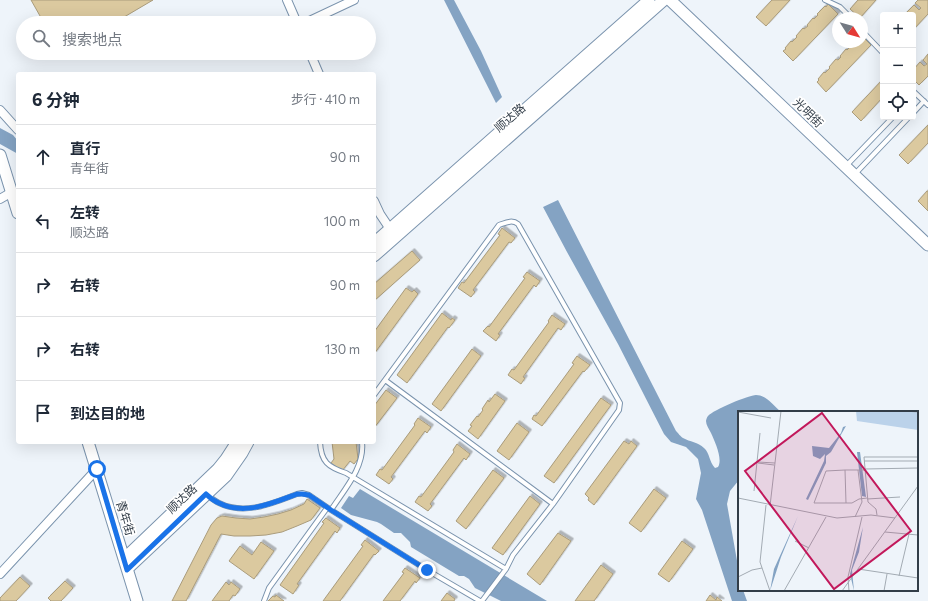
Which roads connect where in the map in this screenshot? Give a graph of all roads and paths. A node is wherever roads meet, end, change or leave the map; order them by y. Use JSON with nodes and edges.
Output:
{"nodes":[{"id":1,"x":287,"y":0,"type":"edge"},
{"id":2,"x":354,"y":0,"type":"edge"},
{"id":3,"x":649,"y":0,"type":"edge"},
{"id":4,"x":664,"y":0,"type":"edge"},
{"id":5,"x":670,"y":0,"type":"edge"},
{"id":6,"x":824,"y":0,"type":"edge"},
{"id":7,"x":845,"y":12,"type":"edge"},
{"id":8,"x":294,"y":16,"type":"edge"},
{"id":9,"x":320,"y":16,"type":"edge"},
{"id":10,"x":868,"y":37,"type":"edge"},
{"id":11,"x":880,"y":50,"type":"edge"},
{"id":12,"x":313,"y":60,"type":"edge"},
{"id":13,"x":318,"y":72,"type":"edge"},
{"id":14,"x":916,"y":95,"type":"edge"},
{"id":15,"x":924,"y":101,"type":"junction"},
{"id":16,"x":928,"y":105,"type":"edge"},
{"id":17,"x":0,"y":110,"type":"edge"},
{"id":18,"x":916,"y":110,"type":"edge"},
{"id":19,"x":890,"y":120,"type":"edge"},
{"id":20,"x":906,"y":120,"type":"edge"},
{"id":21,"x":16,"y":128,"type":"edge"},
{"id":22,"x":0,"y":155,"type":"edge"},
{"id":23,"x":846,"y":167,"type":"junction"},
{"id":24,"x":854,"y":175,"type":"junction"},
{"id":25,"x":12,"y":192,"type":"junction"},
{"id":26,"x":0,"y":199,"type":"edge"},
{"id":27,"x":16,"y":206,"type":"edge"},
{"id":28,"x":376,"y":206,"type":"edge"},
{"id":29,"x":390,"y":229,"type":"junction"},
{"id":30,"x":376,"y":241,"type":"edge"},
{"id":31,"x":928,"y":245,"type":"edge"},
{"id":32,"x":376,"y":254,"type":"edge"},
{"id":33,"x":385,"y":380,"type":"junction"},
{"id":34,"x":376,"y":392,"type":"edge"},
{"id":35,"x":89,"y":444,"type":"edge"},
{"id":36,"x":236,"y":444,"type":"edge"},
{"id":37,"x":247,"y":444,"type":"edge"},
{"id":38,"x":320,"y":444,"type":"edge"},
{"id":39,"x":362,"y":444,"type":"edge"},
{"id":40,"x":97,"y":469,"type":"junction"},
{"id":41,"x":353,"y":477,"type":"junction"},
{"id":42,"x":206,"y":494,"type":"junction"},
{"id":43,"x":553,"y":504,"type":"junction"},
{"id":44,"x":329,"y":509,"type":"junction"},
{"id":45,"x":126,"y":564,"type":"junction"},
{"id":46,"x":506,"y":569,"type":"junction"},
{"id":47,"x":0,"y":574,"type":"edge"},
{"id":48,"x":136,"y":601,"type":"edge"},
{"id":49,"x":264,"y":601,"type":"edge"},
{"id":50,"x":481,"y":601,"type":"edge"}],
"edges":[{"from":1,"to":8,"type":"street"},
{"from":2,"to":9,"type":"street"},
{"from":3,"to":29,"type":"main road","name":"顺达路"},
{"from":4,"to":32,"type":"main road","name":"顺达路"},
{"from":5,"to":23,"type":"main road","name":"光明街"},
{"from":6,"to":7,"type":"lane"},
{"from":10,"to":11,"type":"lane"},
{"from":12,"to":13,"type":"street"},
{"from":14,"to":15,"type":"lane"},
{"from":15,"to":16,"type":"lane"},
{"from":15,"to":18,"type":"lane"},
{"from":17,"to":21,"type":"street"},
{"from":19,"to":23,"type":"lane"},
{"from":20,"to":24,"type":"lane"},
{"from":22,"to":25,"type":"main road"},
{"from":23,"to":24,"type":"main road","name":"光明街"},
{"from":24,"to":31,"type":"main road","name":"光明街"},
{"from":25,"to":26,"type":"street"},
{"from":25,"to":27,"type":"main road"},
{"from":28,"to":29,"type":"street"},
{"from":29,"to":30,"type":"main road","name":"顺达路"},
{"from":33,"to":34,"type":"lane"},
{"from":33,"to":43,"type":"lane"},
{"from":33,"to":43,"type":"lane"},
{"from":35,"to":40,"type":"main road","name":"青年街"},
{"from":36,"to":45,"type":"main road","name":"顺达路"},
{"from":37,"to":42,"type":"main road","name":"顺达路"},
{"from":38,"to":41,"type":"lane"},
{"from":39,"to":41,"type":"lane"},
{"from":40,"to":45,"type":"main road","name":"青年街"},
{"from":40,"to":47,"type":"street"},
{"from":41,"to":44,"type":"lane"},
{"from":41,"to":46,"type":"lane"},
{"from":42,"to":44,"type":"lane"},
{"from":42,"to":45,"type":"main road","name":"顺达路"},
{"from":43,"to":46,"type":"lane"},
{"from":44,"to":49,"type":"lane"},
{"from":44,"to":50,"type":"lane"},
{"from":45,"to":48,"type":"main road","name":"青年街"},
{"from":46,"to":50,"type":"lane"}]}
